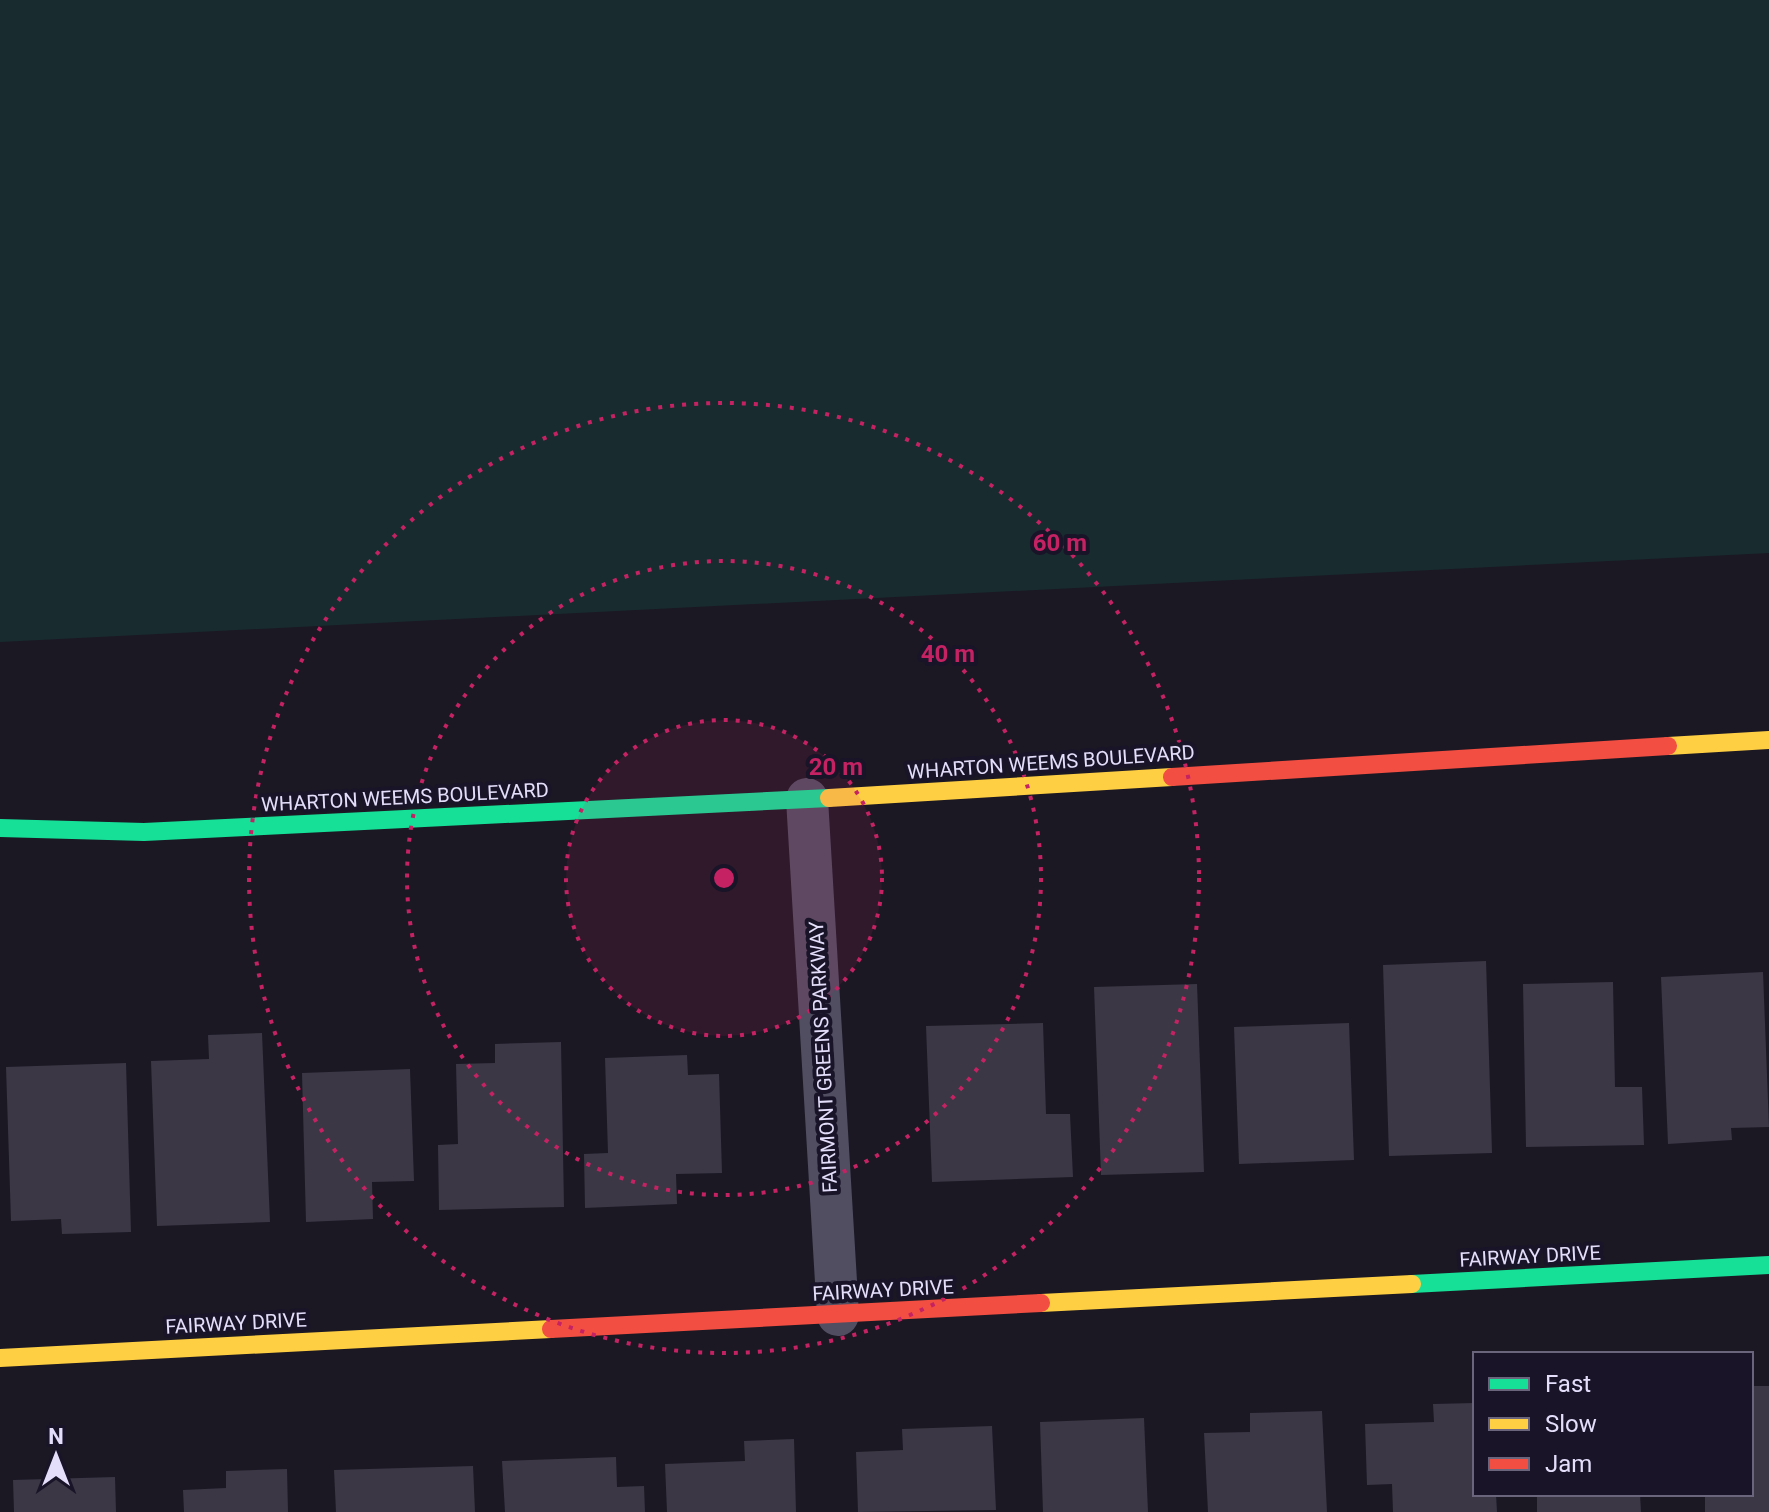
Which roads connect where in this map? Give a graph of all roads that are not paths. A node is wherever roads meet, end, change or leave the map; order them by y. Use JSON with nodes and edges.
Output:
{"nodes":[{"id":1,"x":1769,"y":740,"type":"edge"},
{"id":2,"x":807,"y":799,"type":"junction"},
{"id":3,"x":0,"y":828,"type":"edge"},
{"id":4,"x":144,"y":832,"type":"junction"},
{"id":5,"x":29,"y":849,"type":"dead end"},
{"id":6,"x":1769,"y":1265,"type":"edge"},
{"id":7,"x":838,"y":1315,"type":"junction"},
{"id":8,"x":0,"y":1358,"type":"edge"}],
"edges":[{"from":1,"to":2,"type":"main road","name":"WHARTON WEEMS BOULEVARD"},
{"from":2,"to":4,"type":"main road","name":"WHARTON WEEMS BOULEVARD"},
{"from":2,"to":7,"type":"street","name":"FAIRMONT GREENS PARKWAY"},
{"from":3,"to":4,"type":"main road","name":"WHARTON WEEMS BOULEVARD"},
{"from":4,"to":5,"type":"main road","name":"WHARTON WEEMS BOULEVARD"},
{"from":6,"to":7,"type":"main road","name":"FAIRWAY DRIVE"},
{"from":7,"to":8,"type":"main road","name":"FAIRWAY DRIVE"}]}
